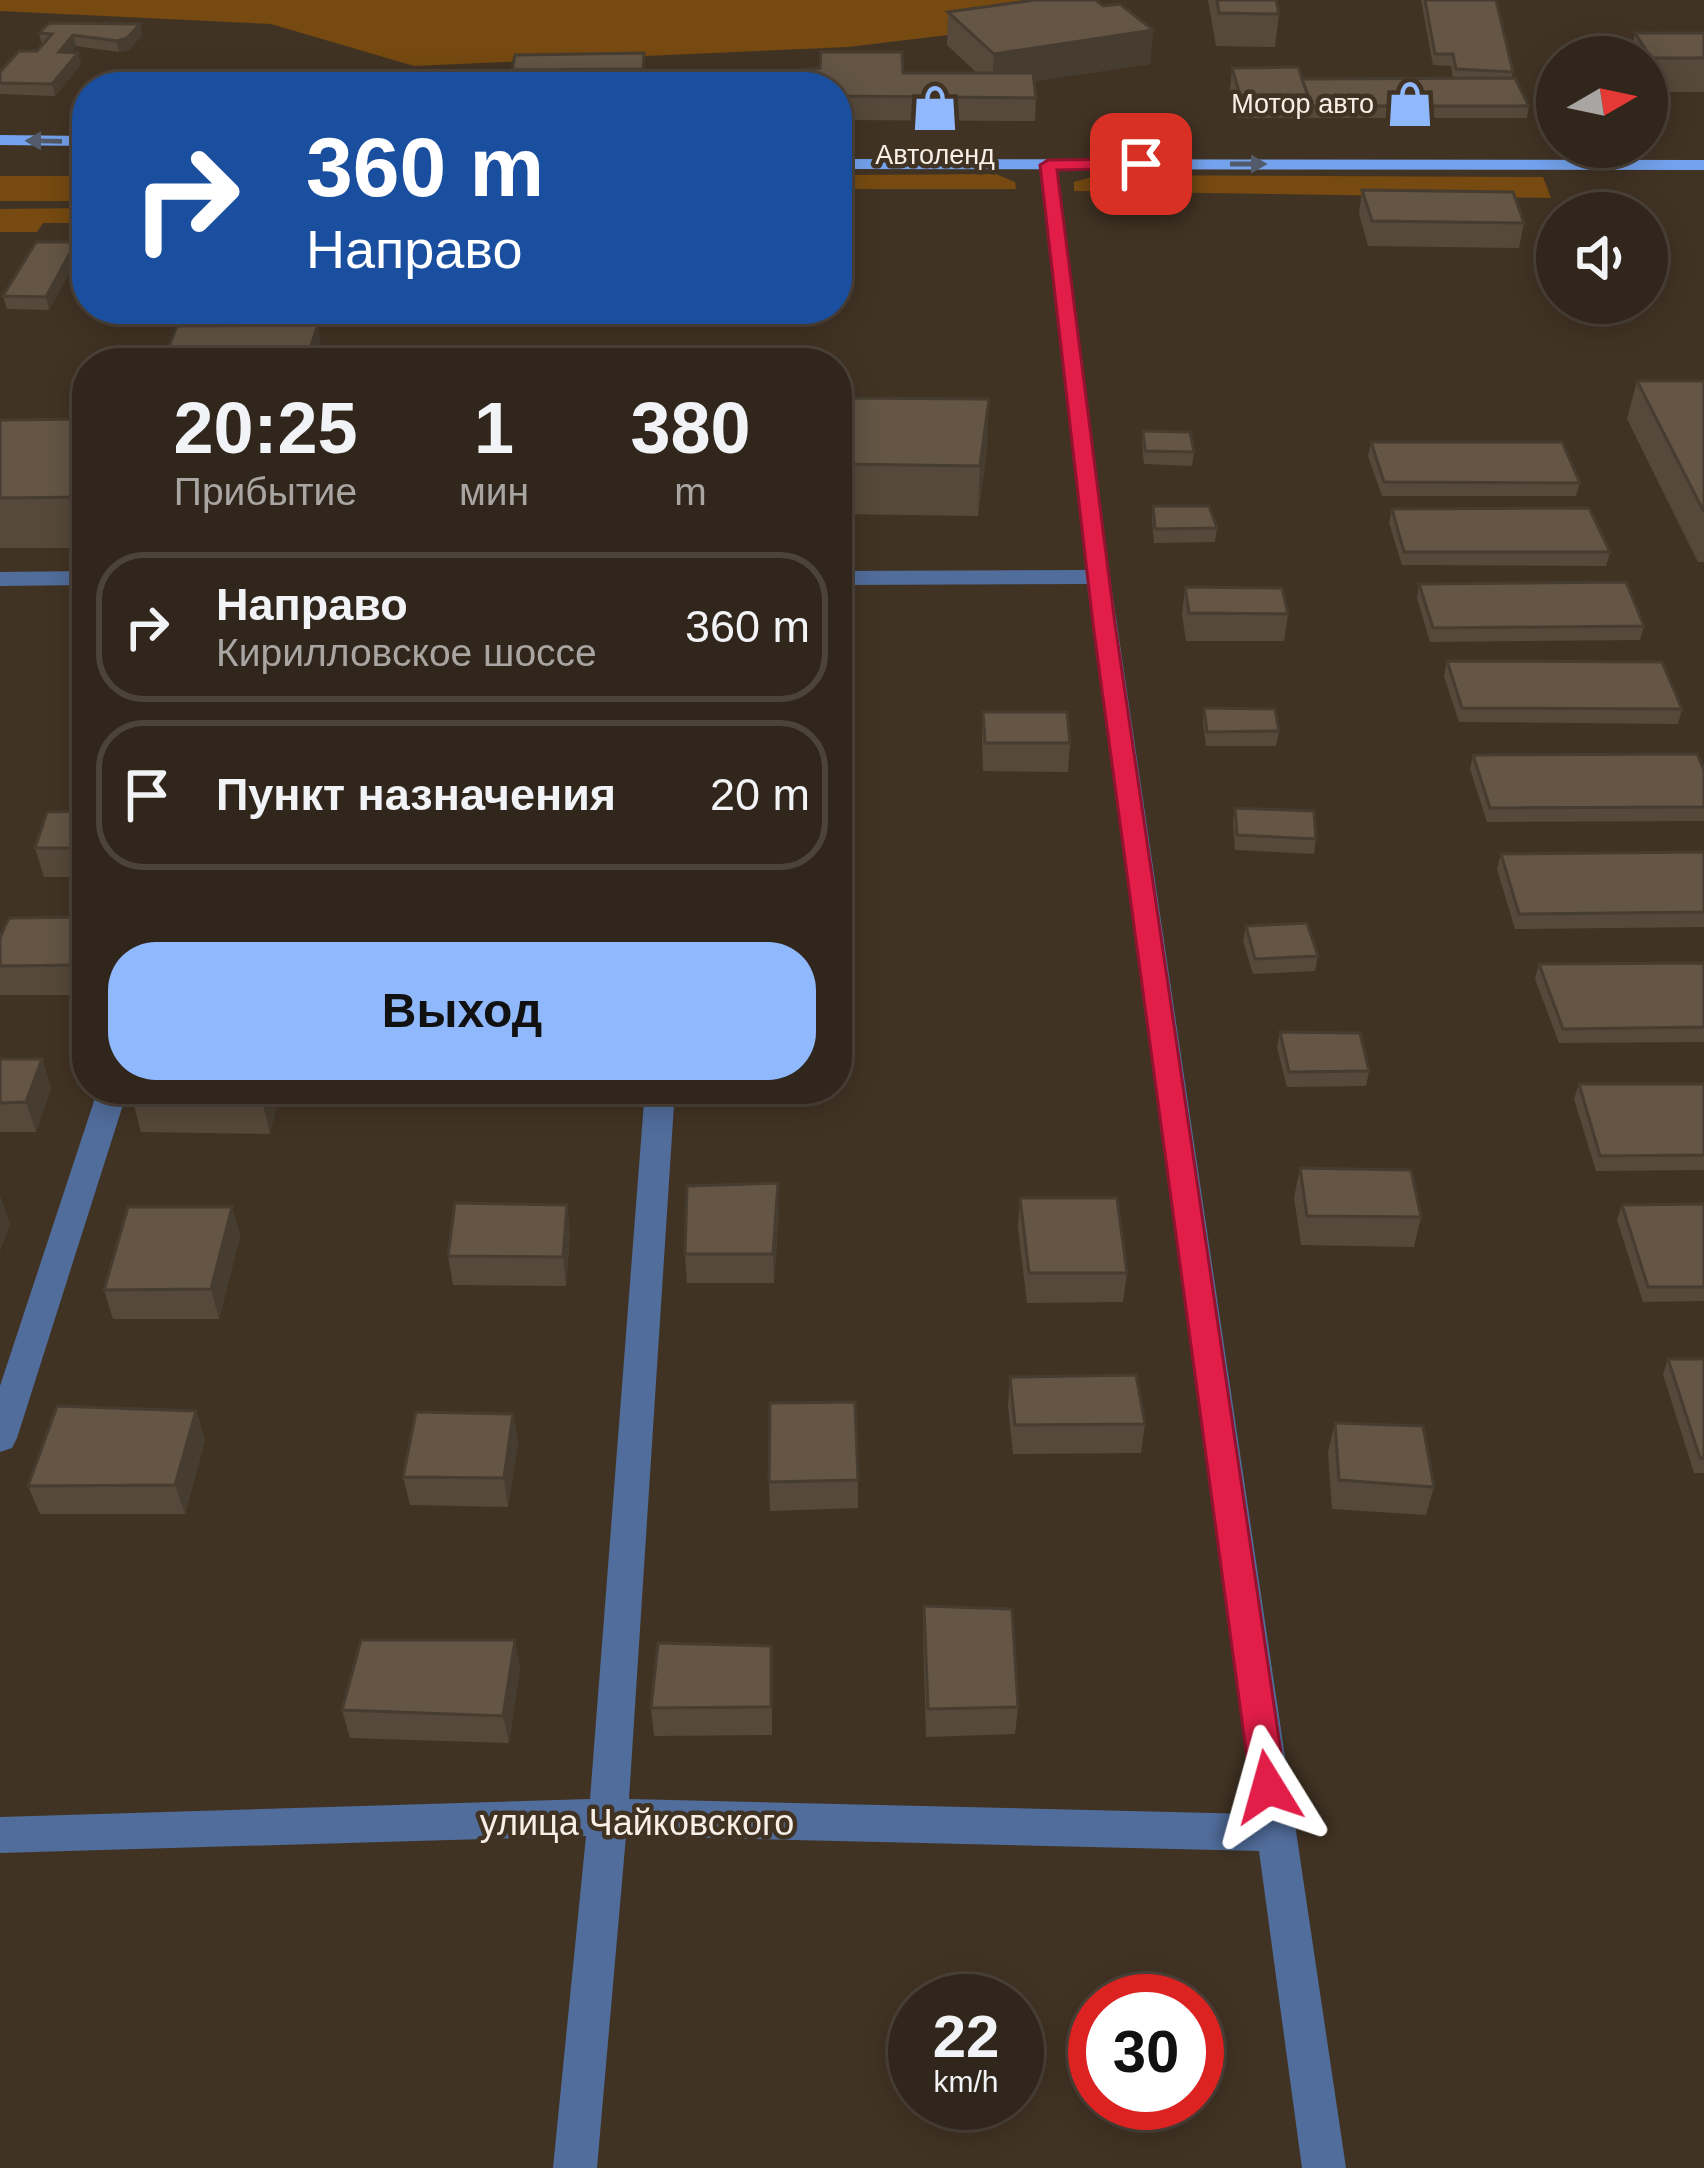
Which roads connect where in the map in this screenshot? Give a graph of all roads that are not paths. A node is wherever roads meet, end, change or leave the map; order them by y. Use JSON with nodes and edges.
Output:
{"nodes":[{"id":1,"x":0,"y":140,"type":"edge"},
{"id":2,"x":72,"y":141,"type":"edge"},
{"id":3,"x":852,"y":143,"type":"edge"},
{"id":4,"x":1698,"y":145,"type":"edge"},
{"id":5,"x":1536,"y":146,"type":"edge"},
{"id":6,"x":0,"y":160,"type":"edge"},
{"id":7,"x":72,"y":160,"type":"edge"},
{"id":8,"x":852,"y":164,"type":"edge"},
{"id":9,"x":1048,"y":165,"type":"junction"},
{"id":10,"x":1704,"y":165,"type":"edge"},
{"id":11,"x":1098,"y":577,"type":"junction"},
{"id":12,"x":72,"y":578,"type":"edge"},
{"id":13,"x":852,"y":578,"type":"edge"},
{"id":14,"x":0,"y":579,"type":"edge"},
{"id":15,"x":108,"y":1104,"type":"edge"},
{"id":16,"x":659,"y":1104,"type":"edge"},
{"id":17,"x":0,"y":1438,"type":"edge"},
{"id":18,"x":608,"y":1817,"type":"junction"},
{"id":19,"x":1275,"y":1833,"type":"junction"},
{"id":20,"x":0,"y":1835,"type":"edge"},
{"id":21,"x":575,"y":2168,"type":"edge"},
{"id":22,"x":1324,"y":2168,"type":"edge"}],
"edges":[{"from":2,"to":1,"type":"main road","one_way":true},
{"from":3,"to":5,"type":"main road"},
{"from":4,"to":10,"type":"main road"},
{"from":6,"to":7,"type":"main road"},
{"from":8,"to":9,"type":"main road"},
{"from":9,"to":10,"type":"main road","one_way":true},
{"from":9,"to":11,"type":"street"},
{"from":11,"to":13,"type":"street"},
{"from":11,"to":19,"type":"street"},
{"from":12,"to":14,"type":"street"},
{"from":15,"to":17,"type":"street"},
{"from":16,"to":18,"type":"street"},
{"from":18,"to":19,"type":"street","name":"улица Чайковского"},
{"from":18,"to":20,"type":"street","name":"улица Чайковского"},
{"from":18,"to":21,"type":"street"},
{"from":19,"to":22,"type":"street"}]}
